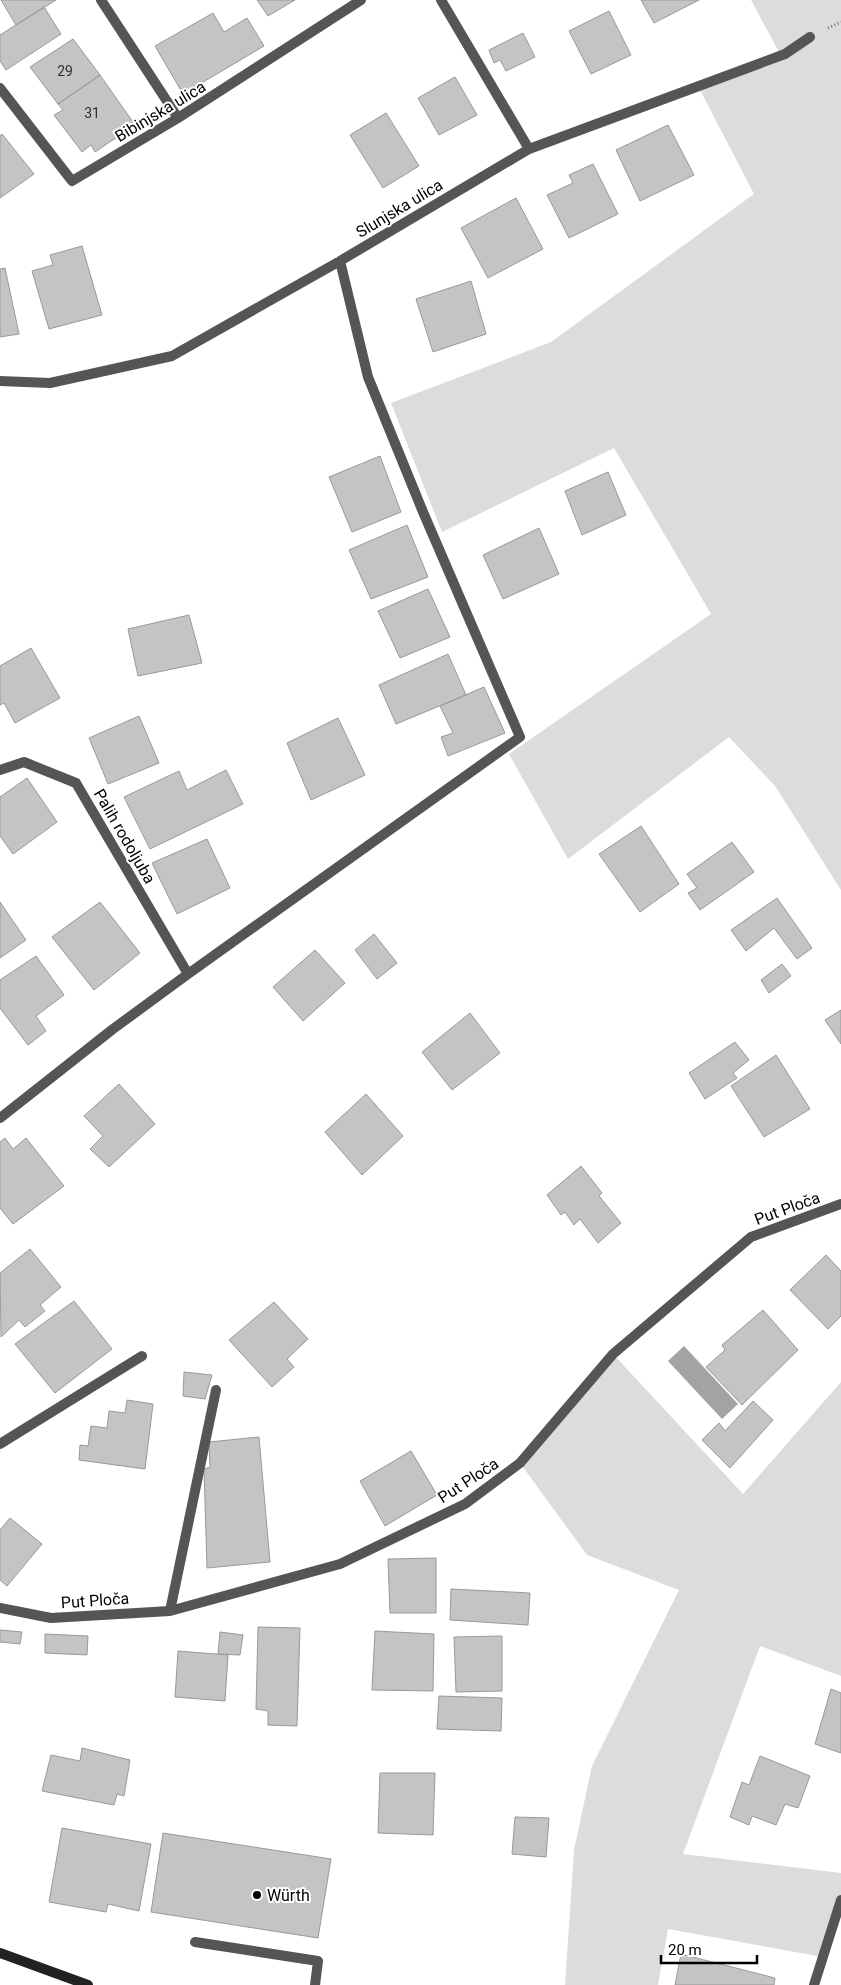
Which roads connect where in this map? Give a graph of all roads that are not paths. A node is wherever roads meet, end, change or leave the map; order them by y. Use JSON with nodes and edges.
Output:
{"nodes":[{"id":1,"x":101,"y":0,"type":"edge"},
{"id":2,"x":361,"y":0,"type":"edge"},
{"id":3,"x":441,"y":0,"type":"edge"},
{"id":4,"x":810,"y":37,"type":"dead end"},
{"id":5,"x":0,"y":88,"type":"edge"},
{"id":6,"x":178,"y":118,"type":"junction"},
{"id":7,"x":529,"y":149,"type":"junction"},
{"id":8,"x":340,"y":261,"type":"junction"},
{"id":9,"x":0,"y":381,"type":"edge"},
{"id":10,"x":0,"y":770,"type":"edge"},
{"id":11,"x":188,"y":974,"type":"junction"},
{"id":12,"x":0,"y":1118,"type":"edge"},
{"id":13,"x":841,"y":1204,"type":"edge"},
{"id":14,"x":142,"y":1356,"type":"dead end"},
{"id":15,"x":216,"y":1390,"type":"dead end"},
{"id":16,"x":0,"y":1444,"type":"edge"},
{"id":17,"x":0,"y":1608,"type":"edge"},
{"id":18,"x":170,"y":1610,"type":"junction"},
{"id":19,"x":841,"y":1900,"type":"edge"},
{"id":20,"x":195,"y":1942,"type":"dead end"},
{"id":21,"x":0,"y":1953,"type":"edge"},
{"id":22,"x":88,"y":1985,"type":"edge"},
{"id":23,"x":315,"y":1985,"type":"edge"},
{"id":24,"x":814,"y":1985,"type":"edge"}],
"edges":[{"from":1,"to":6,"type":"street"},
{"from":2,"to":6,"type":"street","name":"Bibinjska ulica"},
{"from":3,"to":7,"type":"street"},
{"from":4,"to":7,"type":"street","name":"Slunjska ulica"},
{"from":5,"to":6,"type":"street","name":"Bibinjska ulica"},
{"from":7,"to":8,"type":"street","name":"Slunjska ulica"},
{"from":8,"to":9,"type":"street","name":"Slunjska ulica"},
{"from":8,"to":11,"type":"street"},
{"from":10,"to":11,"type":"street","name":"Palih rodoljuba"},
{"from":11,"to":12,"type":"street"},
{"from":13,"to":18,"type":"street","name":"Put Ploča"},
{"from":14,"to":16,"type":"street"},
{"from":15,"to":18,"type":"street"},
{"from":17,"to":18,"type":"street","name":"Put Ploča"},
{"from":19,"to":24,"type":"street"},
{"from":20,"to":23,"type":"street"},
{"from":21,"to":22,"type":"main road"}]}
